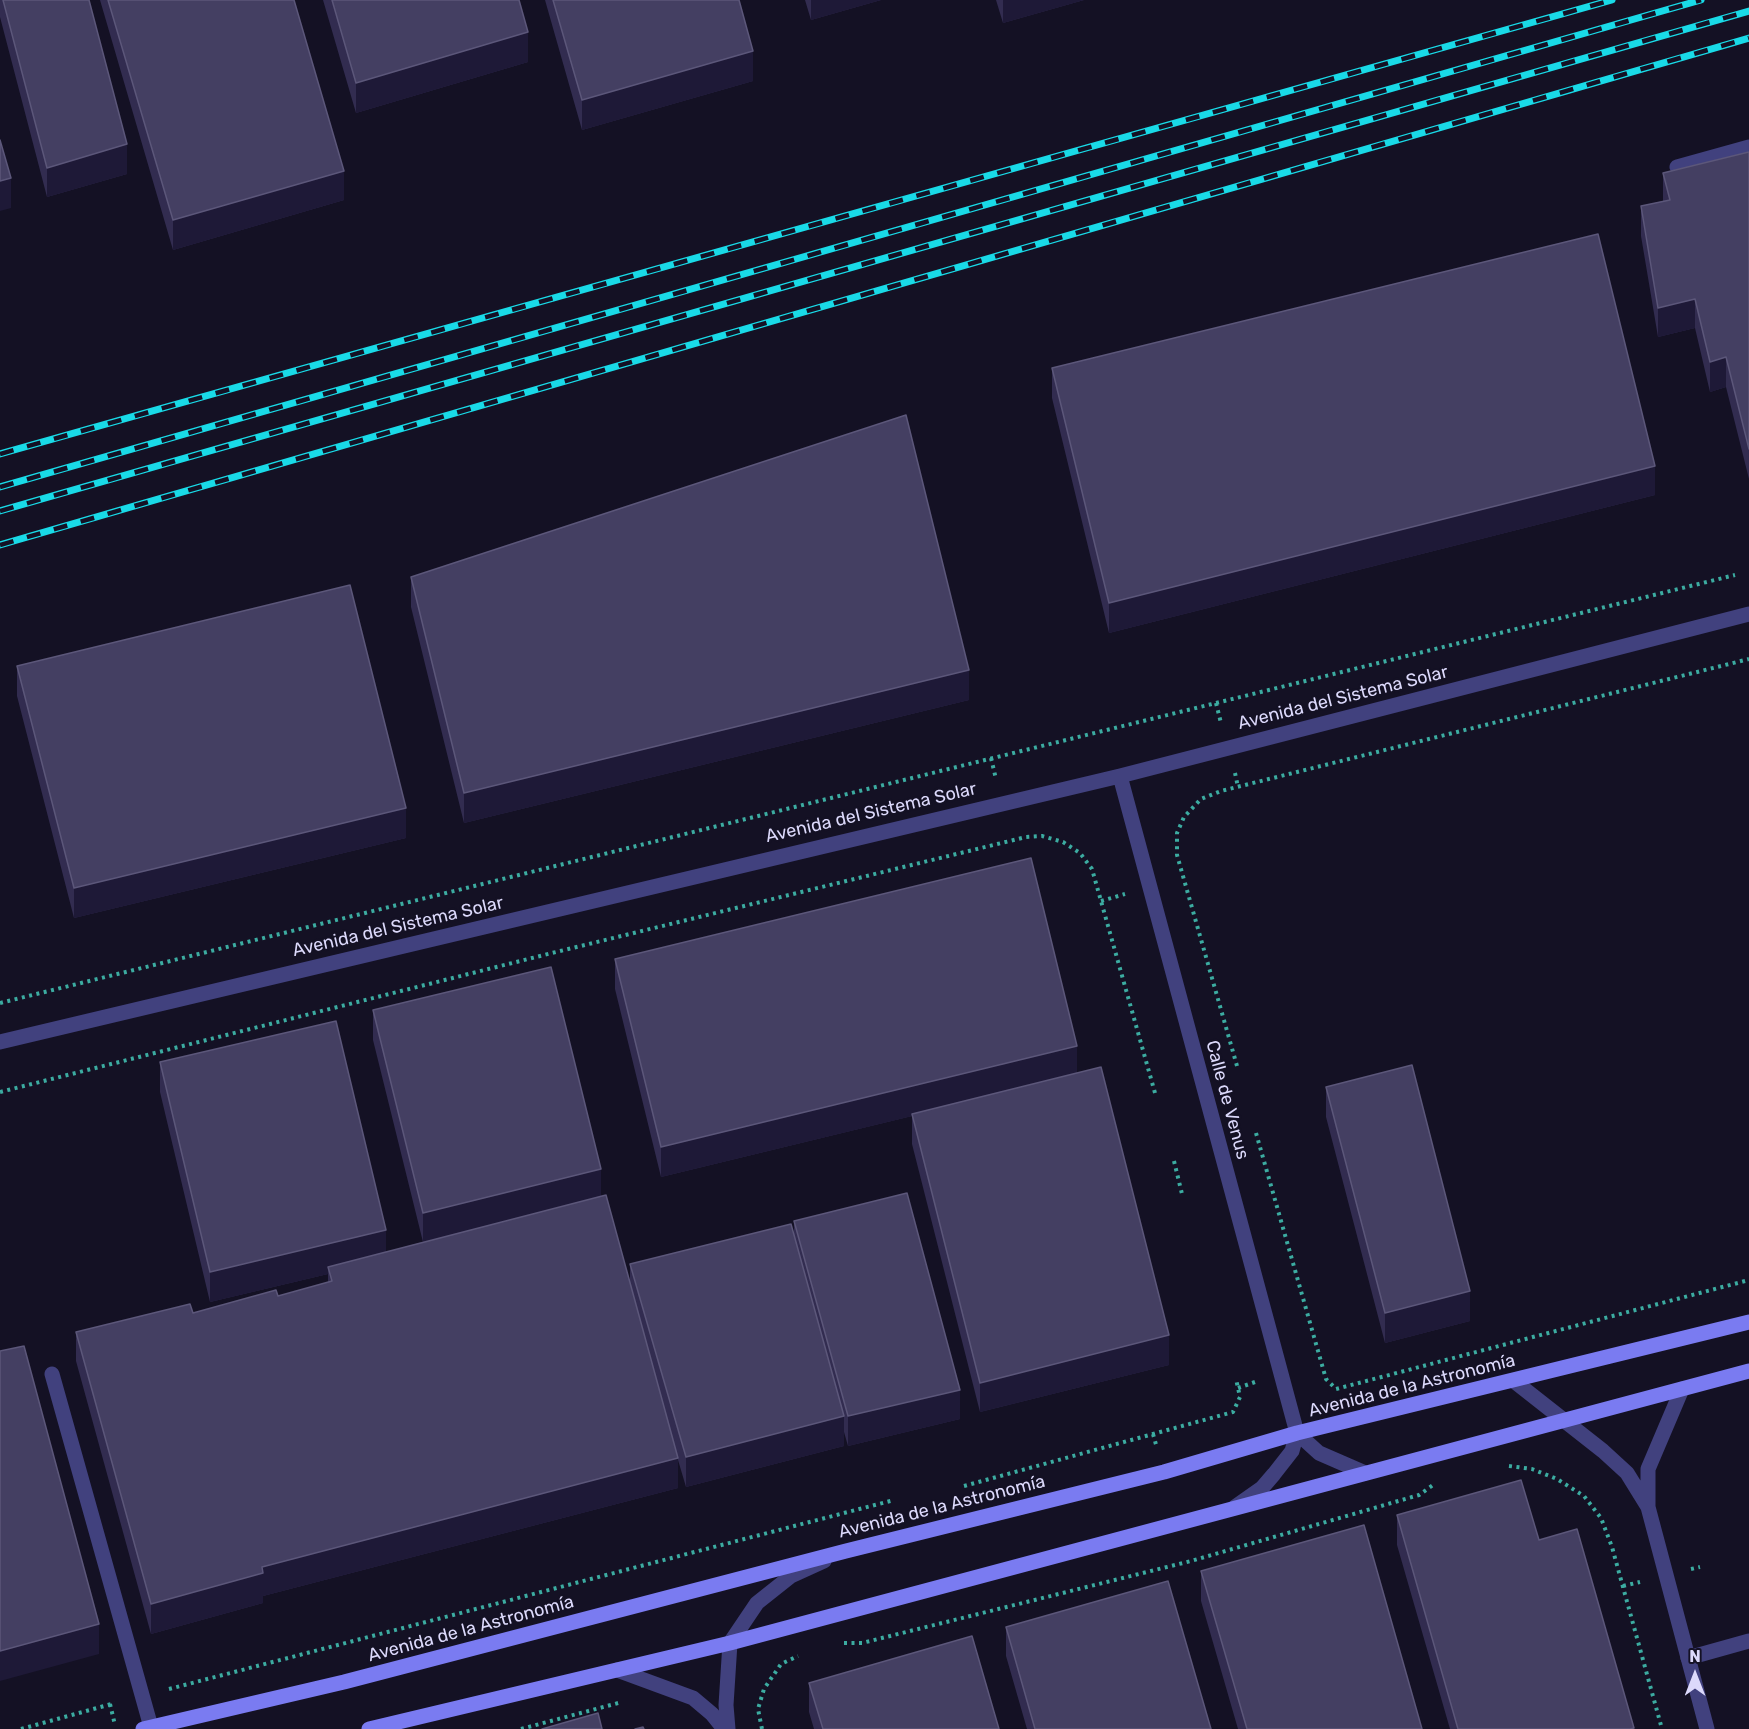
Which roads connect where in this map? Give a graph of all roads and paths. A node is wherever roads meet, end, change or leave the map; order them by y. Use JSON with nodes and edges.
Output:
{"nodes":[{"id":1,"x":1749,"y":147,"type":"edge"},
{"id":2,"x":1677,"y":167,"type":"edge"},
{"id":3,"x":1735,"y":575,"type":"dead end"},
{"id":4,"x":1749,"y":614,"type":"edge"},
{"id":5,"x":1749,"y":659,"type":"edge"},
{"id":6,"x":1120,"y":776,"type":"junction"},
{"id":7,"x":0,"y":1003,"type":"edge"},
{"id":8,"x":0,"y":1042,"type":"edge"},
{"id":9,"x":1237,"y":1066,"type":"dead end"},
{"id":10,"x":0,"y":1092,"type":"edge"},
{"id":11,"x":1155,"y":1093,"type":"dead end"},
{"id":12,"x":1256,"y":1133,"type":"dead end"},
{"id":13,"x":1174,"y":1161,"type":"dead end"},
{"id":14,"x":1182,"y":1194,"type":"dead end"},
{"id":15,"x":1749,"y":1280,"type":"edge"},
{"id":16,"x":1749,"y":1322,"type":"edge"},
{"id":17,"x":1749,"y":1371,"type":"edge"},
{"id":18,"x":52,"y":1374,"type":"dead end"},
{"id":19,"x":1236,"y":1379,"type":"dead end"},
{"id":20,"x":1514,"y":1381,"type":"junction"},
{"id":21,"x":1682,"y":1389,"type":"junction"},
{"id":22,"x":1564,"y":1420,"type":"junction"},
{"id":23,"x":1297,"y":1433,"type":"junction"},
{"id":24,"x":1501,"y":1468,"type":"dead end"},
{"id":25,"x":1365,"y":1473,"type":"junction"},
{"id":26,"x":1436,"y":1483,"type":"dead end"},
{"id":27,"x":964,"y":1486,"type":"dead end"},
{"id":28,"x":894,"y":1500,"type":"dead end"},
{"id":29,"x":1648,"y":1507,"type":"junction"},
{"id":30,"x":1233,"y":1508,"type":"junction"},
{"id":31,"x":846,"y":1551,"type":"junction"},
{"id":32,"x":1749,"y":1641,"type":"edge"},
{"id":33,"x":730,"y":1643,"type":"junction"},
{"id":34,"x":834,"y":1643,"type":"dead end"},
{"id":35,"x":807,"y":1651,"type":"dead end"},
{"id":36,"x":1688,"y":1658,"type":"junction"},
{"id":37,"x":617,"y":1670,"type":"junction"},
{"id":38,"x":143,"y":1696,"type":"junction"},
{"id":39,"x":627,"y":1700,"type":"dead end"},
{"id":40,"x":110,"y":1704,"type":"junction"},
{"id":41,"x":147,"y":1728,"type":"edge"},
{"id":42,"x":21,"y":1729,"type":"edge"},
{"id":43,"x":116,"y":1729,"type":"edge"},
{"id":44,"x":369,"y":1729,"type":"edge"},
{"id":45,"x":521,"y":1729,"type":"edge"},
{"id":46,"x":726,"y":1729,"type":"edge"},
{"id":47,"x":762,"y":1729,"type":"edge"},
{"id":48,"x":1662,"y":1729,"type":"edge"},
{"id":49,"x":1707,"y":1729,"type":"edge"}],
"edges":[{"from":1,"to":2,"type":"street"},
{"from":3,"to":7,"type":"path"},
{"from":4,"to":6,"type":"street","name":"Avenida del Sistema Solar"},
{"from":5,"to":9,"type":"path"},
{"from":6,"to":8,"type":"street","name":"Avenida del Sistema Solar"},
{"from":6,"to":23,"type":"street","name":"Calle de Venus"},
{"from":10,"to":11,"type":"path"},
{"from":12,"to":15,"type":"path"},
{"from":13,"to":14,"type":"path"},
{"from":16,"to":20,"type":"street","name":"Avenida de la Astronomía"},
{"from":17,"to":21,"type":"street"},
{"from":18,"to":38,"type":"street"},
{"from":19,"to":27,"type":"path"},
{"from":20,"to":22,"type":"street"},
{"from":20,"to":23,"type":"street","name":"Avenida de la Astronomía"},
{"from":21,"to":22,"type":"street"},
{"from":21,"to":29,"type":"street"},
{"from":22,"to":25,"type":"street"},
{"from":22,"to":29,"type":"street"},
{"from":23,"to":25,"type":"street"},
{"from":23,"to":30,"type":"street"},
{"from":23,"to":31,"type":"street","name":"Avenida de la Astronomía"},
{"from":24,"to":48,"type":"path"},
{"from":25,"to":30,"type":"street"},
{"from":26,"to":34,"type":"path"},
{"from":28,"to":38,"type":"path"},
{"from":29,"to":36,"type":"street"},
{"from":30,"to":33,"type":"street"},
{"from":31,"to":33,"type":"street"},
{"from":31,"to":41,"type":"street","name":"Avenida de la Astronomía"},
{"from":32,"to":36,"type":"street"},
{"from":33,"to":37,"type":"street"},
{"from":33,"to":46,"type":"street"},
{"from":35,"to":47,"type":"path"},
{"from":36,"to":49,"type":"street"},
{"from":37,"to":44,"type":"street"},
{"from":37,"to":46,"type":"street"},
{"from":38,"to":40,"type":"path"},
{"from":38,"to":41,"type":"street"},
{"from":39,"to":45,"type":"path"},
{"from":40,"to":42,"type":"path"},
{"from":40,"to":43,"type":"path"}]}
